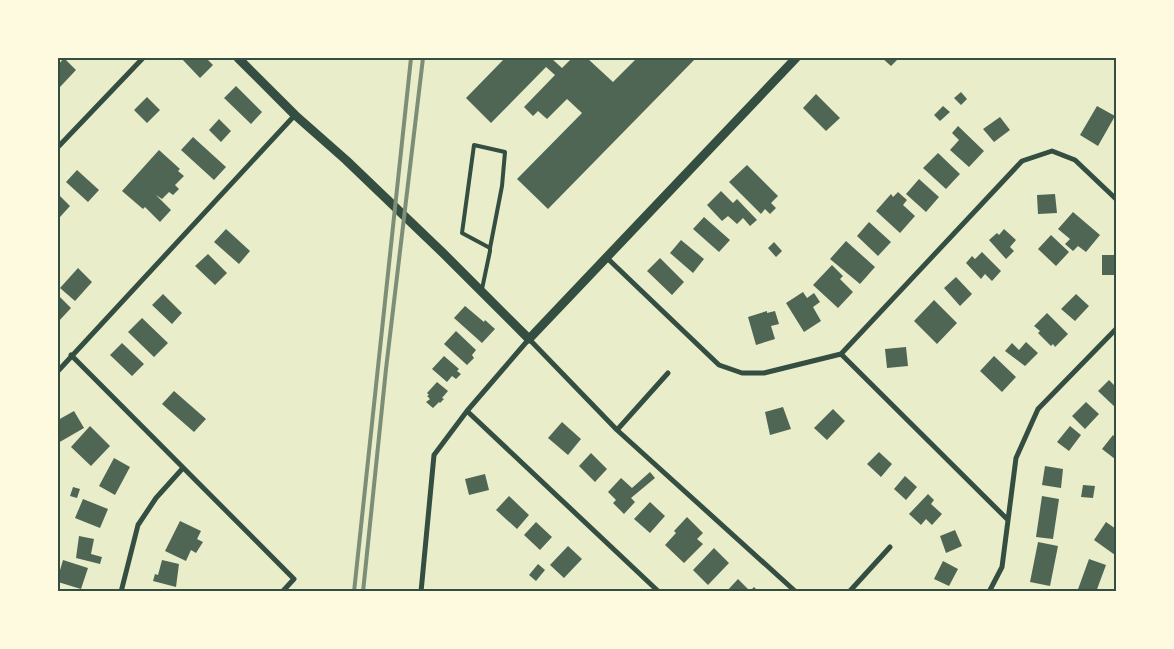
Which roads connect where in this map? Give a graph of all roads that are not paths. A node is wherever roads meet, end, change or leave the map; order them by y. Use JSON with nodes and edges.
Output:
{"nodes":[{"id":1,"x":142,"y":58,"type":"edge"},
{"id":2,"x":238,"y":58,"type":"edge"},
{"id":3,"x":796,"y":58,"type":"edge"},
{"id":4,"x":295,"y":115,"type":"junction"},
{"id":5,"x":58,"y":147,"type":"edge"},
{"id":6,"x":1116,"y":199,"type":"edge"},
{"id":7,"x":490,"y":248,"type":"junction"},
{"id":8,"x":606,"y":257,"type":"junction"},
{"id":9,"x":482,"y":292,"type":"junction"},
{"id":10,"x":1116,"y":328,"type":"edge"},
{"id":11,"x":529,"y":340,"type":"junction"},
{"id":12,"x":841,"y":354,"type":"junction"},
{"id":13,"x":72,"y":356,"type":"junction"},
{"id":14,"x":58,"y":371,"type":"edge"},
{"id":15,"x":668,"y":373,"type":"dead end"},
{"id":16,"x":467,"y":411,"type":"junction"},
{"id":17,"x":617,"y":430,"type":"junction"},
{"id":18,"x":183,"y":468,"type":"junction"},
{"id":19,"x":1007,"y":519,"type":"junction"},
{"id":20,"x":890,"y":547,"type":"dead end"},
{"id":21,"x":121,"y":592,"type":"edge"},
{"id":22,"x":282,"y":592,"type":"edge"},
{"id":23,"x":421,"y":592,"type":"edge"},
{"id":24,"x":659,"y":592,"type":"edge"},
{"id":25,"x":796,"y":592,"type":"edge"},
{"id":26,"x":849,"y":592,"type":"edge"},
{"id":27,"x":989,"y":592,"type":"edge"}],
"edges":[{"from":1,"to":5,"type":"street"},
{"from":2,"to":4,"type":"street"},
{"from":3,"to":8,"type":"street"},
{"from":4,"to":9,"type":"street"},
{"from":4,"to":13,"type":"street"},
{"from":6,"to":12,"type":"street"},
{"from":7,"to":7,"type":"lane"},
{"from":7,"to":9,"type":"lane"},
{"from":8,"to":11,"type":"street"},
{"from":8,"to":12,"type":"street"},
{"from":9,"to":11,"type":"street"},
{"from":10,"to":19,"type":"street"},
{"from":11,"to":16,"type":"street"},
{"from":11,"to":17,"type":"street"},
{"from":12,"to":19,"type":"street"},
{"from":13,"to":14,"type":"street"},
{"from":13,"to":18,"type":"street"},
{"from":15,"to":17,"type":"street"},
{"from":16,"to":23,"type":"street"},
{"from":16,"to":24,"type":"street"},
{"from":17,"to":25,"type":"street"},
{"from":18,"to":21,"type":"street"},
{"from":18,"to":22,"type":"street"},
{"from":19,"to":27,"type":"street"},
{"from":20,"to":26,"type":"street"}]}
